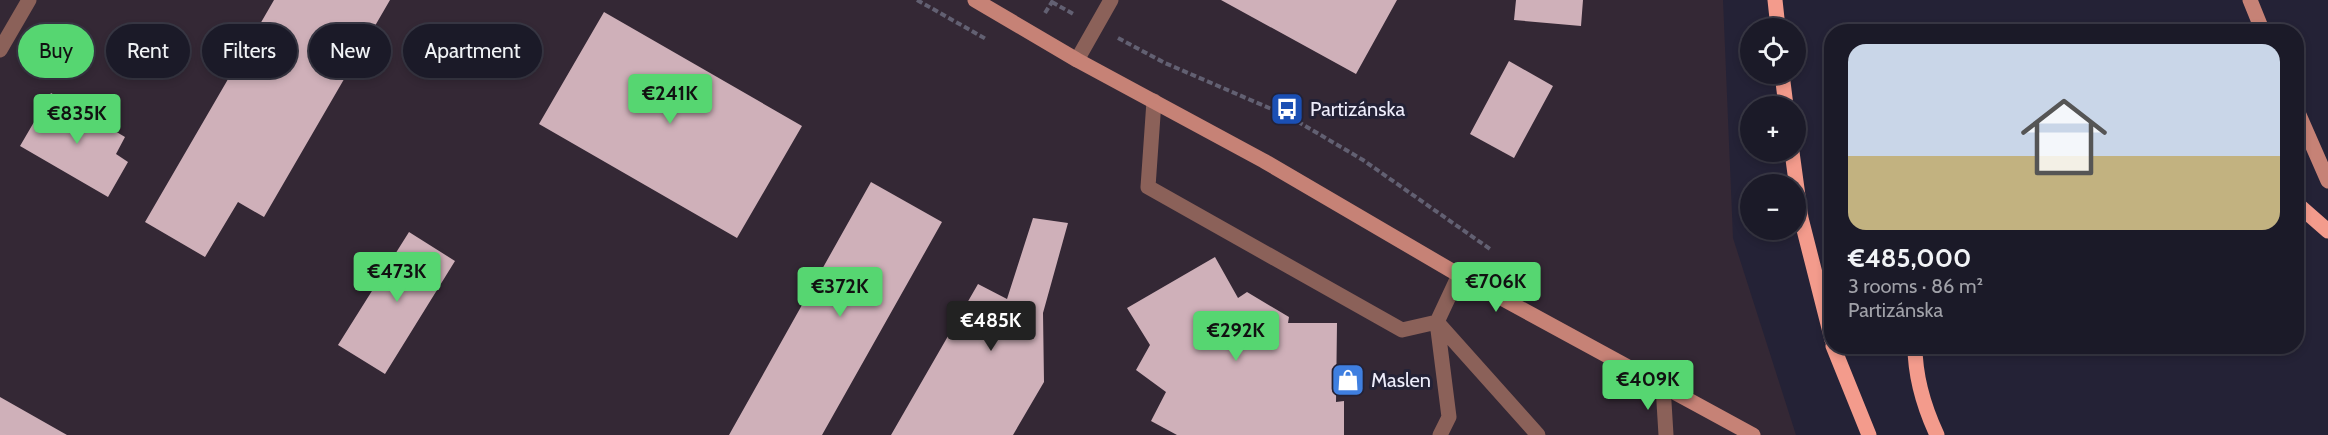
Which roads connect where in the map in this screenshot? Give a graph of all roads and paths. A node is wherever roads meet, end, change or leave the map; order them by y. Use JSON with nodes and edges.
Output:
{"nodes":[{"id":1,"x":29,"y":0,"type":"edge"},
{"id":2,"x":975,"y":0,"type":"edge"},
{"id":3,"x":1112,"y":0,"type":"edge"},
{"id":4,"x":1775,"y":0,"type":"edge"},
{"id":5,"x":2250,"y":0,"type":"edge"},
{"id":6,"x":1052,"y":2,"type":"dead end"},
{"id":7,"x":1777,"y":18,"type":"edge"},
{"id":8,"x":2260,"y":24,"type":"edge"},
{"id":9,"x":1096,"y":27,"type":"junction"},
{"id":10,"x":0,"y":50,"type":"edge"},
{"id":11,"x":1077,"y":60,"type":"junction"},
{"id":12,"x":1154,"y":101,"type":"junction"},
{"id":13,"x":2304,"y":126,"type":"edge"},
{"id":14,"x":1793,"y":162,"type":"edge"},
{"id":15,"x":2328,"y":181,"type":"edge"},
{"id":16,"x":2304,"y":210,"type":"edge"},
{"id":17,"x":2328,"y":231,"type":"edge"},
{"id":18,"x":1490,"y":249,"type":"dead end"},
{"id":19,"x":1459,"y":274,"type":"junction"},
{"id":20,"x":1824,"y":309,"type":"edge"},
{"id":21,"x":1437,"y":322,"type":"junction"},
{"id":22,"x":1837,"y":354,"type":"edge"},
{"id":23,"x":1916,"y":354,"type":"edge"},
{"id":24,"x":1663,"y":386,"type":"junction"},
{"id":25,"x":1440,"y":435,"type":"edge"},
{"id":26,"x":1538,"y":435,"type":"edge"},
{"id":27,"x":1666,"y":435,"type":"edge"},
{"id":28,"x":1754,"y":435,"type":"edge"},
{"id":29,"x":1869,"y":435,"type":"edge"},
{"id":30,"x":1937,"y":435,"type":"edge"}],
"edges":[{"from":1,"to":10,"type":"street"},
{"from":2,"to":11,"type":"street"},
{"from":3,"to":9,"type":"street"},
{"from":4,"to":7,"type":"main road"},
{"from":5,"to":8,"type":"street"},
{"from":6,"to":9,"type":"path"},
{"from":9,"to":11,"type":"street"},
{"from":9,"to":18,"type":"path"},
{"from":11,"to":12,"type":"street"},
{"from":12,"to":19,"type":"street"},
{"from":12,"to":21,"type":"street"},
{"from":13,"to":15,"type":"street"},
{"from":14,"to":20,"type":"main road"},
{"from":16,"to":17,"type":"main road"},
{"from":19,"to":21,"type":"street"},
{"from":19,"to":24,"type":"street"},
{"from":21,"to":25,"type":"street"},
{"from":21,"to":26,"type":"street"},
{"from":22,"to":29,"type":"main road"},
{"from":23,"to":30,"type":"main road"},
{"from":24,"to":27,"type":"street"},
{"from":24,"to":28,"type":"street"}]}
